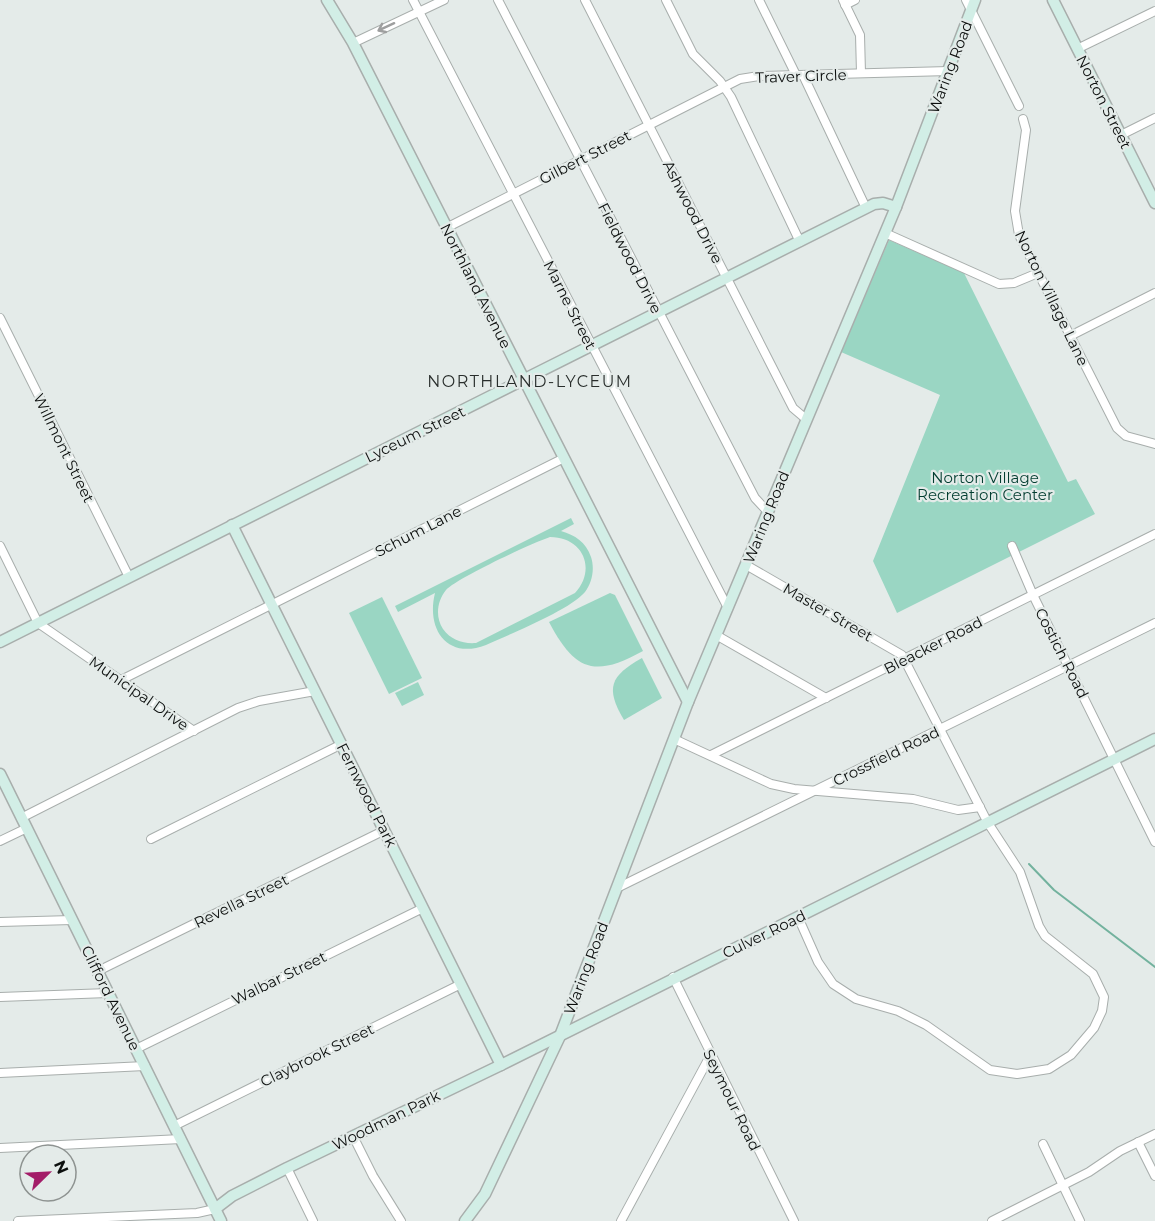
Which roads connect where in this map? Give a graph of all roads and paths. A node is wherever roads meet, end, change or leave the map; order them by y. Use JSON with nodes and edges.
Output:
{"nodes":[{"id":1,"x":327,"y":0,"type":"edge"},
{"id":2,"x":413,"y":0,"type":"edge"},
{"id":3,"x":444,"y":0,"type":"edge"},
{"id":4,"x":498,"y":0,"type":"edge"},
{"id":5,"x":585,"y":0,"type":"edge"},
{"id":6,"x":666,"y":0,"type":"edge"},
{"id":7,"x":759,"y":0,"type":"edge"},
{"id":8,"x":855,"y":0,"type":"edge"},
{"id":9,"x":1053,"y":0,"type":"edge"},
{"id":10,"x":844,"y":3,"type":"edge"},
{"id":11,"x":970,"y":3,"type":"edge"},
{"id":12,"x":1155,"y":11,"type":"edge"},
{"id":13,"x":419,"y":12,"type":"junction"},
{"id":14,"x":353,"y":43,"type":"junction"},
{"id":15,"x":1077,"y":49,"type":"junction"},
{"id":16,"x":949,"y":71,"type":"junction"},
{"id":17,"x":861,"y":73,"type":"junction"},
{"id":18,"x":800,"y":75,"type":"junction"},
{"id":19,"x":724,"y":87,"type":"junction"},
{"id":20,"x":1019,"y":106,"type":"dead end"},
{"id":21,"x":1155,"y":118,"type":"edge"},
{"id":22,"x":1023,"y":119,"type":"dead end"},
{"id":23,"x":649,"y":126,"type":"junction"},
{"id":24,"x":1121,"y":135,"type":"junction"},
{"id":25,"x":580,"y":160,"type":"junction"},
{"id":26,"x":513,"y":194,"type":"junction"},
{"id":27,"x":1155,"y":203,"type":"edge"},
{"id":28,"x":896,"y":207,"type":"junction"},
{"id":29,"x":866,"y":208,"type":"junction"},
{"id":30,"x":446,"y":228,"type":"junction"},
{"id":31,"x":885,"y":232,"type":"junction"},
{"id":32,"x":800,"y":242,"type":"junction"},
{"id":33,"x":1038,"y":273,"type":"junction"},
{"id":34,"x":726,"y":279,"type":"junction"},
{"id":35,"x":1155,"y":293,"type":"edge"},
{"id":36,"x":659,"y":313,"type":"junction"},
{"id":37,"x":0,"y":318,"type":"edge"},
{"id":38,"x":1070,"y":336,"type":"junction"},
{"id":39,"x":591,"y":346,"type":"junction"},
{"id":40,"x":524,"y":380,"type":"junction"},
{"id":41,"x":806,"y":419,"type":"junction"},
{"id":42,"x":1155,"y":444,"type":"edge"},
{"id":43,"x":564,"y":458,"type":"junction"},
{"id":44,"x":768,"y":512,"type":"junction"},
{"id":45,"x":232,"y":525,"type":"junction"},
{"id":46,"x":1155,"y":534,"type":"edge"},
{"id":47,"x":0,"y":546,"type":"edge"},
{"id":48,"x":1012,"y":546,"type":"dead end"},
{"id":49,"x":746,"y":565,"type":"junction"},
{"id":50,"x":129,"y":577,"type":"junction"},
{"id":51,"x":1033,"y":595,"type":"junction"},
{"id":52,"x":271,"y":604,"type":"junction"},
{"id":53,"x":728,"y":608,"type":"junction"},
{"id":54,"x":38,"y":623,"type":"junction"},
{"id":55,"x":1155,"y":623,"type":"edge"},
{"id":56,"x":716,"y":635,"type":"junction"},
{"id":57,"x":0,"y":642,"type":"edge"},
{"id":58,"x":904,"y":659,"type":"junction"},
{"id":59,"x":1069,"y":665,"type":"junction"},
{"id":60,"x":120,"y":680,"type":"junction"},
{"id":61,"x":315,"y":691,"type":"junction"},
{"id":62,"x":826,"y":698,"type":"junction"},
{"id":63,"x":688,"y":702,"type":"junction"},
{"id":64,"x":940,"y":729,"type":"junction"},
{"id":65,"x":194,"y":730,"type":"junction"},
{"id":66,"x":1155,"y":739,"type":"edge"},
{"id":67,"x":674,"y":740,"type":"junction"},
{"id":68,"x":342,"y":744,"type":"junction"},
{"id":69,"x":711,"y":755,"type":"junction"},
{"id":70,"x":1114,"y":759,"type":"junction"},
{"id":71,"x":0,"y":774,"type":"edge"},
{"id":72,"x":815,"y":790,"type":"junction"},
{"id":73,"x":980,"y":807,"type":"junction"},
{"id":74,"x":24,"y":823,"type":"junction"},
{"id":75,"x":988,"y":823,"type":"junction"},
{"id":76,"x":385,"y":830,"type":"junction"},
{"id":77,"x":151,"y":839,"type":"dead end"},
{"id":78,"x":0,"y":842,"type":"edge"},
{"id":79,"x":1155,"y":842,"type":"edge"},
{"id":80,"x":617,"y":888,"type":"junction"},
{"id":81,"x":423,"y":908,"type":"junction"},
{"id":82,"x":798,"y":917,"type":"junction"},
{"id":83,"x":72,"y":920,"type":"junction"},
{"id":84,"x":0,"y":922,"type":"edge"},
{"id":85,"x":98,"y":971,"type":"junction"},
{"id":86,"x":673,"y":977,"type":"junction"},
{"id":87,"x":461,"y":984,"type":"junction"},
{"id":88,"x":108,"y":993,"type":"junction"},
{"id":89,"x":0,"y":997,"type":"edge"},
{"id":90,"x":560,"y":1036,"type":"junction"},
{"id":91,"x":136,"y":1049,"type":"junction"},
{"id":92,"x":710,"y":1056,"type":"junction"},
{"id":93,"x":501,"y":1065,"type":"junction"},
{"id":94,"x":144,"y":1066,"type":"junction"},
{"id":95,"x":0,"y":1073,"type":"edge"},
{"id":96,"x":174,"y":1126,"type":"junction"},
{"id":97,"x":1155,"y":1134,"type":"edge"},
{"id":98,"x":353,"y":1136,"type":"junction"},
{"id":99,"x":181,"y":1139,"type":"junction"},
{"id":100,"x":1138,"y":1142,"type":"junction"},
{"id":101,"x":1043,"y":1144,"type":"dead end"},
{"id":102,"x":0,"y":1148,"type":"edge"},
{"id":103,"x":286,"y":1168,"type":"junction"},
{"id":104,"x":1155,"y":1176,"type":"edge"},
{"id":105,"x":1062,"y":1185,"type":"junction"},
{"id":106,"x":215,"y":1209,"type":"junction"},
{"id":107,"x":18,"y":1221,"type":"edge"},
{"id":108,"x":221,"y":1221,"type":"edge"},
{"id":109,"x":312,"y":1221,"type":"edge"},
{"id":110,"x":401,"y":1221,"type":"edge"},
{"id":111,"x":465,"y":1221,"type":"edge"},
{"id":112,"x":621,"y":1221,"type":"edge"},
{"id":113,"x":794,"y":1221,"type":"edge"},
{"id":114,"x":992,"y":1221,"type":"edge"},
{"id":115,"x":1080,"y":1221,"type":"edge"}],
"edges":[{"from":1,"to":14,"type":"street","name":"Northland Avenue"},
{"from":2,"to":13,"type":"street","name":"Marne Street"},
{"from":3,"to":13,"type":"street"},
{"from":4,"to":25,"type":"street","name":"Fieldwood Drive"},
{"from":5,"to":23,"type":"street","name":"Ashwood Drive"},
{"from":6,"to":19,"type":"street"},
{"from":7,"to":18,"type":"street"},
{"from":8,"to":10,"type":"street"},
{"from":9,"to":15,"type":"street","name":"Norton Street"},
{"from":10,"to":17,"type":"street"},
{"from":11,"to":16,"type":"street","name":"Waring Road"},
{"from":11,"to":20,"type":"street"},
{"from":12,"to":15,"type":"street"},
{"from":13,"to":14,"type":"street","one_way":true},
{"from":13,"to":26,"type":"street","name":"Marne Street"},
{"from":14,"to":30,"type":"street","name":"Northland Avenue"},
{"from":15,"to":24,"type":"street","name":"Norton Street"},
{"from":16,"to":17,"type":"street","name":"Traver Circle"},
{"from":16,"to":28,"type":"street","name":"Waring Road"},
{"from":17,"to":18,"type":"street","name":"Traver Circle"},
{"from":18,"to":19,"type":"street","name":"Traver Circle"},
{"from":18,"to":29,"type":"street"},
{"from":19,"to":23,"type":"street","name":"Gilbert Street"},
{"from":19,"to":32,"type":"street"},
{"from":21,"to":24,"type":"street"},
{"from":22,"to":33,"type":"street","name":"Norton Village Lane"},
{"from":23,"to":25,"type":"street","name":"Gilbert Street"},
{"from":23,"to":34,"type":"street","name":"Ashwood Drive"},
{"from":24,"to":27,"type":"street","name":"Norton Street"},
{"from":25,"to":26,"type":"street","name":"Gilbert Street"},
{"from":25,"to":36,"type":"street","name":"Fieldwood Drive"},
{"from":26,"to":30,"type":"street","name":"Gilbert Street"},
{"from":26,"to":39,"type":"street","name":"Marne Street"},
{"from":28,"to":29,"type":"street","name":"Lyceum Street"},
{"from":28,"to":31,"type":"street","name":"Waring Road"},
{"from":29,"to":32,"type":"street","name":"Lyceum Street"},
{"from":30,"to":40,"type":"street","name":"Northland Avenue"},
{"from":31,"to":33,"type":"street"},
{"from":31,"to":41,"type":"street","name":"Waring Road"},
{"from":32,"to":34,"type":"street","name":"Lyceum Street"},
{"from":33,"to":38,"type":"street","name":"Norton Village Lane"},
{"from":34,"to":36,"type":"street","name":"Lyceum Street"},
{"from":34,"to":41,"type":"street","name":"Ashwood Drive"},
{"from":35,"to":38,"type":"street"},
{"from":36,"to":39,"type":"street","name":"Lyceum Street"},
{"from":36,"to":44,"type":"street","name":"Fieldwood Drive"},
{"from":37,"to":50,"type":"street","name":"Willmont Street"},
{"from":38,"to":42,"type":"street","name":"Norton Village Lane"},
{"from":39,"to":40,"type":"street","name":"Lyceum Street"},
{"from":39,"to":53,"type":"street","name":"Marne Street"},
{"from":40,"to":43,"type":"street","name":"Northland Avenue"},
{"from":40,"to":45,"type":"street","name":"Lyceum Street"},
{"from":41,"to":44,"type":"street","name":"Waring Road"},
{"from":43,"to":52,"type":"street","name":"Schum Lane"},
{"from":43,"to":63,"type":"street","name":"Northland Avenue"},
{"from":44,"to":49,"type":"street","name":"Waring Road"},
{"from":45,"to":50,"type":"street","name":"Lyceum Street"},
{"from":45,"to":52,"type":"street","name":"Fernwood Park"},
{"from":46,"to":51,"type":"street","name":"Bleacker Road"},
{"from":47,"to":54,"type":"street"},
{"from":48,"to":51,"type":"street","name":"Costich Road"},
{"from":49,"to":53,"type":"street","name":"Waring Road"},
{"from":49,"to":58,"type":"street","name":"Master Street"},
{"from":50,"to":54,"type":"street","name":"Lyceum Street"},
{"from":51,"to":58,"type":"street","name":"Bleacker Road"},
{"from":51,"to":59,"type":"street","name":"Costich Road"},
{"from":52,"to":60,"type":"street","name":"Schum Lane"},
{"from":52,"to":61,"type":"street","name":"Fernwood Park"},
{"from":53,"to":56,"type":"street","name":"Waring Road"},
{"from":54,"to":57,"type":"street","name":"Lyceum Street"},
{"from":54,"to":60,"type":"street","name":"Municipal Drive"},
{"from":55,"to":59,"type":"street","name":"Crossfield Road"},
{"from":56,"to":62,"type":"street"},
{"from":56,"to":63,"type":"street","name":"Waring Road"},
{"from":58,"to":62,"type":"street","name":"Bleacker Road"},
{"from":58,"to":64,"type":"street","name":"Master Street"},
{"from":59,"to":64,"type":"street","name":"Crossfield Road"},
{"from":59,"to":70,"type":"street","name":"Costich Road"},
{"from":60,"to":65,"type":"street","name":"Municipal Drive"},
{"from":61,"to":65,"type":"street","name":"Municipal Drive"},
{"from":61,"to":68,"type":"street","name":"Fernwood Park"},
{"from":62,"to":69,"type":"street","name":"Bleacker Road"},
{"from":63,"to":67,"type":"street","name":"Waring Road"},
{"from":64,"to":72,"type":"street","name":"Crossfield Road"},
{"from":64,"to":73,"type":"street","name":"Master Street"},
{"from":65,"to":74,"type":"street"},
{"from":66,"to":70,"type":"street","name":"Culver Road"},
{"from":67,"to":69,"type":"street"},
{"from":67,"to":80,"type":"street","name":"Waring Road"},
{"from":68,"to":76,"type":"street","name":"Fernwood Park"},
{"from":68,"to":77,"type":"street"},
{"from":69,"to":72,"type":"street"},
{"from":70,"to":75,"type":"street","name":"Culver Road"},
{"from":70,"to":79,"type":"street","name":"Costich Road"},
{"from":71,"to":74,"type":"street","name":"Clifford Avenue"},
{"from":72,"to":73,"type":"street"},
{"from":72,"to":80,"type":"street","name":"Crossfield Road"},
{"from":73,"to":75,"type":"street","name":"Master Street"},
{"from":74,"to":78,"type":"street"},
{"from":74,"to":83,"type":"street","name":"Clifford Avenue"},
{"from":75,"to":82,"type":"street","name":"Culver Road"},
{"from":75,"to":82,"type":"street","name":"Master Street"},
{"from":76,"to":81,"type":"street","name":"Fernwood Park"},
{"from":76,"to":85,"type":"street","name":"Revella Street"},
{"from":80,"to":90,"type":"street","name":"Waring Road"},
{"from":81,"to":87,"type":"street","name":"Fernwood Park"},
{"from":81,"to":91,"type":"street","name":"Walbar Street"},
{"from":82,"to":86,"type":"street","name":"Culver Road"},
{"from":83,"to":84,"type":"street"},
{"from":83,"to":85,"type":"street","name":"Clifford Avenue"},
{"from":85,"to":88,"type":"street","name":"Clifford Avenue"},
{"from":86,"to":90,"type":"street","name":"Culver Road"},
{"from":86,"to":92,"type":"street","name":"Seymour Road"},
{"from":87,"to":93,"type":"street","name":"Fernwood Park"},
{"from":87,"to":96,"type":"street","name":"Claybrook Street"},
{"from":88,"to":89,"type":"street"},
{"from":88,"to":91,"type":"street","name":"Clifford Avenue"},
{"from":90,"to":93,"type":"street","name":"Woodman Park"},
{"from":90,"to":111,"type":"street"},
{"from":91,"to":94,"type":"street","name":"Clifford Avenue"},
{"from":92,"to":112,"type":"street"},
{"from":92,"to":113,"type":"street","name":"Seymour Road"},
{"from":93,"to":98,"type":"street","name":"Woodman Park"},
{"from":94,"to":95,"type":"street"},
{"from":94,"to":96,"type":"street","name":"Clifford Avenue"},
{"from":96,"to":99,"type":"street","name":"Clifford Avenue"},
{"from":97,"to":100,"type":"street"},
{"from":98,"to":103,"type":"street","name":"Woodman Park"},
{"from":98,"to":110,"type":"street"},
{"from":99,"to":102,"type":"street"},
{"from":99,"to":106,"type":"street","name":"Clifford Avenue"},
{"from":100,"to":104,"type":"street"},
{"from":100,"to":105,"type":"street"},
{"from":101,"to":105,"type":"street"},
{"from":103,"to":106,"type":"street","name":"Woodman Park"},
{"from":103,"to":109,"type":"street"},
{"from":105,"to":114,"type":"street"},
{"from":105,"to":115,"type":"street"},
{"from":106,"to":107,"type":"street"},
{"from":106,"to":108,"type":"street","name":"Clifford Avenue"}]}
